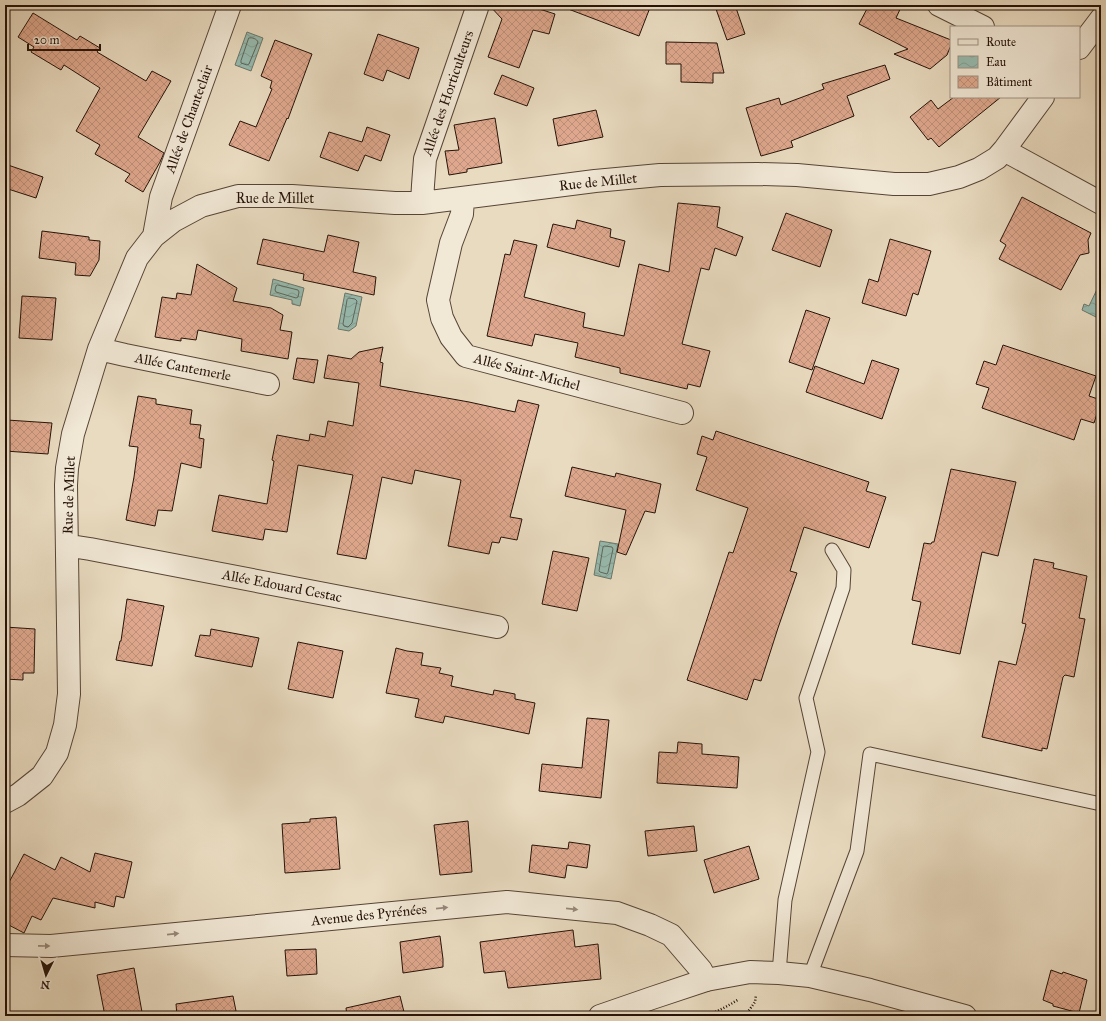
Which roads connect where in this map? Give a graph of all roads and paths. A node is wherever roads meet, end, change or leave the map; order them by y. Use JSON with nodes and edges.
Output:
{"nodes":[{"id":1,"x":230,"y":5,"type":"edge"},
{"id":2,"x":939,"y":5,"type":"edge"},
{"id":3,"x":477,"y":8,"type":"dead end"},
{"id":4,"x":1101,"y":20,"type":"edge"},
{"id":5,"x":981,"y":26,"type":"edge"},
{"id":6,"x":1080,"y":47,"type":"edge"},
{"id":7,"x":1042,"y":98,"type":"edge"},
{"id":8,"x":1004,"y":150,"type":"junction"},
{"id":9,"x":463,"y":198,"type":"junction"},
{"id":10,"x":422,"y":203,"type":"junction"},
{"id":11,"x":1101,"y":203,"type":"edge"},
{"id":12,"x":154,"y":236,"type":"junction"},
{"id":13,"x":99,"y":349,"type":"junction"},
{"id":14,"x":268,"y":384,"type":"dead end"},
{"id":15,"x":682,"y":413,"type":"dead end"},
{"id":16,"x":67,"y":547,"type":"junction"},
{"id":17,"x":832,"y":550,"type":"dead end"},
{"id":18,"x":497,"y":627,"type":"dead end"},
{"id":19,"x":5,"y":802,"type":"edge"},
{"id":20,"x":1101,"y":804,"type":"edge"},
{"id":21,"x":5,"y":945,"type":"edge"},
{"id":22,"x":779,"y":973,"type":"junction"},
{"id":23,"x":810,"y":976,"type":"junction"},
{"id":24,"x":706,"y":980,"type":"junction"},
{"id":25,"x":753,"y":993,"type":"dead end"},
{"id":26,"x":744,"y":996,"type":"dead end"},
{"id":27,"x":600,"y":1016,"type":"edge"},
{"id":28,"x":704,"y":1016,"type":"edge"},
{"id":29,"x":746,"y":1016,"type":"edge"},
{"id":30,"x":965,"y":1016,"type":"edge"}],
"edges":[{"from":1,"to":12,"type":"street","name":"Allée de Chanteclair"},
{"from":2,"to":5,"type":"street"},
{"from":3,"to":10,"type":"street","name":"Allée des Horticulteurs"},
{"from":4,"to":6,"type":"street"},
{"from":7,"to":8,"type":"street","name":"Rue de Millet"},
{"from":8,"to":9,"type":"street","name":"Rue de Millet"},
{"from":8,"to":11,"type":"street"},
{"from":9,"to":10,"type":"street","name":"Rue de Millet"},
{"from":9,"to":15,"type":"street","name":"Allée Saint-Michel"},
{"from":10,"to":12,"type":"street","name":"Rue de Millet"},
{"from":12,"to":13,"type":"street","name":"Rue de Millet"},
{"from":13,"to":14,"type":"street","name":"Allée Cantemerle"},
{"from":13,"to":16,"type":"street","name":"Rue de Millet"},
{"from":16,"to":18,"type":"street","name":"Allée Edouard Cestac"},
{"from":16,"to":19,"type":"street","name":"Rue de Millet"},
{"from":17,"to":22,"type":"lane"},
{"from":20,"to":23,"type":"lane"},
{"from":21,"to":24,"type":"street","name":"Avenue des Pyrénées","one_way":true},
{"from":22,"to":23,"type":"street"},
{"from":22,"to":24,"type":"street"},
{"from":23,"to":30,"type":"street"},
{"from":24,"to":27,"type":"street"},
{"from":25,"to":29,"type":"path"},
{"from":26,"to":28,"type":"path"}]}
